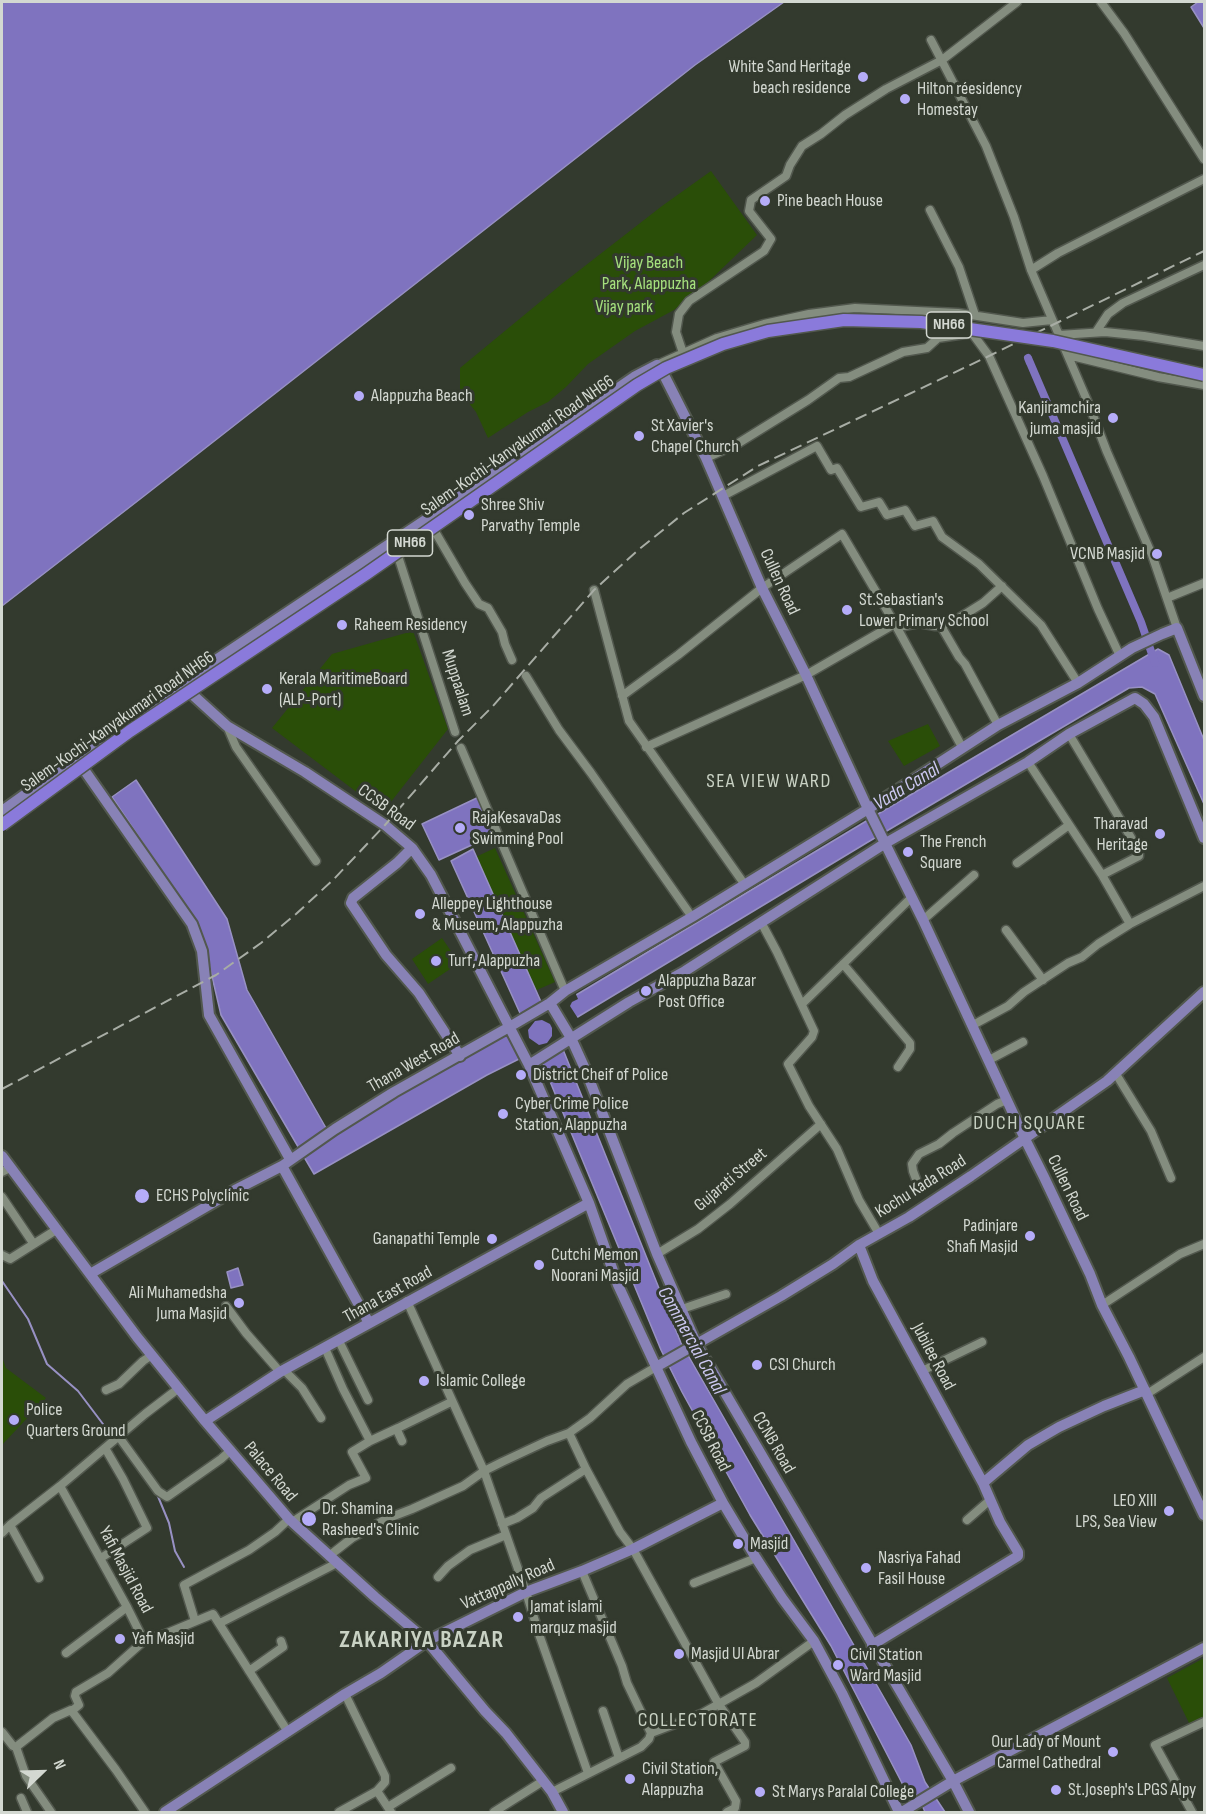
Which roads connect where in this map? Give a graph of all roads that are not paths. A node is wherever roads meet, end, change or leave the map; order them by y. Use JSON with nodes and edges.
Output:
{"nodes":[{"id":1,"x":1017,"y":2,"type":"edge"},
{"id":2,"x":1101,"y":2,"type":"edge"},
{"id":3,"x":931,"y":40,"type":"dead end"},
{"id":4,"x":942,"y":60,"type":"junction"},
{"id":5,"x":1204,"y":159,"type":"edge"},
{"id":6,"x":1204,"y":179,"type":"edge"},
{"id":7,"x":930,"y":210,"type":"dead end"},
{"id":8,"x":1204,"y":265,"type":"edge"},
{"id":9,"x":1031,"y":270,"type":"junction"},
{"id":10,"x":975,"y":315,"type":"junction"},
{"id":11,"x":1052,"y":320,"type":"junction"},
{"id":12,"x":1096,"y":332,"type":"junction"},
{"id":13,"x":1056,"y":338,"type":"junction"},
{"id":14,"x":1204,"y":346,"type":"edge"},
{"id":15,"x":683,"y":353,"type":"junction"},
{"id":16,"x":1068,"y":355,"type":"junction"},
{"id":17,"x":657,"y":365,"type":"junction"},
{"id":18,"x":1204,"y":375,"type":"edge"},
{"id":19,"x":1204,"y":386,"type":"edge"},
{"id":20,"x":706,"y":458,"type":"junction"},
{"id":21,"x":723,"y":496,"type":"junction"},
{"id":22,"x":427,"y":519,"type":"junction"},
{"id":23,"x":393,"y":542,"type":"junction"},
{"id":24,"x":1204,"y":583,"type":"edge"},
{"id":25,"x":1002,"y":586,"type":"junction"},
{"id":26,"x":762,"y":588,"type":"junction"},
{"id":27,"x":594,"y":590,"type":"dead end"},
{"id":28,"x":1167,"y":598,"type":"junction"},
{"id":29,"x":895,"y":624,"type":"junction"},
{"id":30,"x":938,"y":626,"type":"junction"},
{"id":31,"x":1177,"y":628,"type":"junction"},
{"id":32,"x":1120,"y":656,"type":"junction"},
{"id":33,"x":512,"y":660,"type":"dead end"},
{"id":34,"x":806,"y":675,"type":"junction"},
{"id":35,"x":526,"y":676,"type":"dead end"},
{"id":36,"x":1202,"y":682,"type":"edge"},
{"id":37,"x":1078,"y":683,"type":"junction"},
{"id":38,"x":180,"y":684,"type":"junction"},
{"id":39,"x":622,"y":696,"type":"junction"},
{"id":40,"x":1204,"y":696,"type":"edge"},
{"id":41,"x":998,"y":725,"type":"junction"},
{"id":42,"x":227,"y":726,"type":"junction"},
{"id":43,"x":455,"y":732,"type":"dead end"},
{"id":44,"x":1069,"y":734,"type":"junction"},
{"id":45,"x":646,"y":747,"type":"junction"},
{"id":46,"x":962,"y":747,"type":"junction"},
{"id":47,"x":461,"y":748,"type":"dead end"},
{"id":48,"x":76,"y":758,"type":"junction"},
{"id":49,"x":1028,"y":762,"type":"junction"},
{"id":50,"x":2,"y":811,"type":"edge"},
{"id":51,"x":868,"y":811,"type":"junction"},
{"id":52,"x":2,"y":825,"type":"edge"},
{"id":53,"x":1069,"y":825,"type":"junction"},
{"id":54,"x":1204,"y":838,"type":"edge"},
{"id":55,"x":884,"y":843,"type":"junction"},
{"id":56,"x":412,"y":848,"type":"junction"},
{"id":57,"x":316,"y":861,"type":"dead end"},
{"id":58,"x":1017,"y":863,"type":"dead end"},
{"id":59,"x":974,"y":875,"type":"dead end"},
{"id":60,"x":1102,"y":875,"type":"junction"},
{"id":61,"x":745,"y":885,"type":"junction"},
{"id":62,"x":1204,"y":886,"type":"edge"},
{"id":63,"x":912,"y":897,"type":"junction"},
{"id":64,"x":692,"y":918,"type":"junction"},
{"id":65,"x":923,"y":920,"type":"junction"},
{"id":66,"x":761,"y":922,"type":"junction"},
{"id":67,"x":1130,"y":924,"type":"junction"},
{"id":68,"x":1006,"y":930,"type":"dead end"},
{"id":69,"x":843,"y":964,"type":"junction"},
{"id":70,"x":1043,"y":980,"type":"junction"},
{"id":71,"x":565,"y":992,"type":"junction"},
{"id":72,"x":1204,"y":992,"type":"edge"},
{"id":73,"x":802,"y":1004,"type":"junction"},
{"id":74,"x":549,"y":1006,"type":"junction"},
{"id":75,"x":973,"y":1025,"type":"junction"},
{"id":76,"x":511,"y":1028,"type":"junction"},
{"id":77,"x":569,"y":1035,"type":"junction"},
{"id":78,"x":1023,"y":1042,"type":"dead end"},
{"id":79,"x":460,"y":1056,"type":"junction"},
{"id":80,"x":531,"y":1060,"type":"junction"},
{"id":81,"x":989,"y":1060,"type":"junction"},
{"id":82,"x":898,"y":1067,"type":"dead end"},
{"id":83,"x":1116,"y":1074,"type":"junction"},
{"id":84,"x":1007,"y":1100,"type":"junction"},
{"id":85,"x":821,"y":1124,"type":"junction"},
{"id":86,"x":1025,"y":1139,"type":"junction"},
{"id":87,"x":2,"y":1156,"type":"edge"},
{"id":88,"x":290,"y":1160,"type":"junction"},
{"id":89,"x":6,"y":1170,"type":"edge"},
{"id":90,"x":1172,"y":1178,"type":"dead end"},
{"id":91,"x":916,"y":1179,"type":"dead end"},
{"id":92,"x":2,"y":1197,"type":"edge"},
{"id":93,"x":589,"y":1203,"type":"junction"},
{"id":94,"x":56,"y":1230,"type":"junction"},
{"id":95,"x":879,"y":1234,"type":"junction"},
{"id":96,"x":33,"y":1243,"type":"junction"},
{"id":97,"x":1204,"y":1244,"type":"edge"},
{"id":98,"x":859,"y":1245,"type":"junction"},
{"id":99,"x":657,"y":1254,"type":"junction"},
{"id":100,"x":2,"y":1255,"type":"edge"},
{"id":101,"x":90,"y":1274,"type":"junction"},
{"id":102,"x":726,"y":1294,"type":"dead end"},
{"id":103,"x":407,"y":1301,"type":"junction"},
{"id":104,"x":1102,"y":1305,"type":"junction"},
{"id":105,"x":226,"y":1306,"type":"dead end"},
{"id":106,"x":682,"y":1310,"type":"junction"},
{"id":107,"x":369,"y":1323,"type":"junction"},
{"id":108,"x":339,"y":1341,"type":"junction"},
{"id":109,"x":982,"y":1342,"type":"dead end"},
{"id":110,"x":325,"y":1348,"type":"junction"},
{"id":111,"x":692,"y":1348,"type":"junction"},
{"id":112,"x":152,"y":1355,"type":"junction"},
{"id":113,"x":1204,"y":1357,"type":"edge"},
{"id":114,"x":660,"y":1365,"type":"junction"},
{"id":115,"x":282,"y":1371,"type":"junction"},
{"id":116,"x":922,"y":1371,"type":"junction"},
{"id":117,"x":179,"y":1388,"type":"junction"},
{"id":118,"x":106,"y":1390,"type":"dead end"},
{"id":119,"x":1146,"y":1392,"type":"junction"},
{"id":120,"x":368,"y":1400,"type":"dead end"},
{"id":121,"x":452,"y":1402,"type":"junction"},
{"id":122,"x":321,"y":1418,"type":"dead end"},
{"id":123,"x":205,"y":1421,"type":"junction"},
{"id":124,"x":398,"y":1428,"type":"junction"},
{"id":125,"x":569,"y":1433,"type":"junction"},
{"id":126,"x":119,"y":1437,"type":"junction"},
{"id":127,"x":370,"y":1441,"type":"junction"},
{"id":128,"x":402,"y":1441,"type":"dead end"},
{"id":129,"x":105,"y":1448,"type":"junction"},
{"id":130,"x":231,"y":1450,"type":"junction"},
{"id":131,"x":586,"y":1469,"type":"junction"},
{"id":132,"x":484,"y":1471,"type":"junction"},
{"id":133,"x":983,"y":1483,"type":"junction"},
{"id":134,"x":60,"y":1486,"type":"junction"},
{"id":135,"x":990,"y":1500,"type":"junction"},
{"id":136,"x":723,"y":1503,"type":"junction"},
{"id":137,"x":1204,"y":1515,"type":"edge"},
{"id":138,"x":967,"y":1520,"type":"dead end"},
{"id":139,"x":290,"y":1521,"type":"junction"},
{"id":140,"x":502,"y":1524,"type":"junction"},
{"id":141,"x":10,"y":1525,"type":"junction"},
{"id":142,"x":2,"y":1533,"type":"edge"},
{"id":143,"x":506,"y":1535,"type":"junction"},
{"id":144,"x":633,"y":1549,"type":"junction"},
{"id":145,"x":101,"y":1558,"type":"junction"},
{"id":146,"x":756,"y":1558,"type":"junction"},
{"id":147,"x":333,"y":1560,"type":"junction"},
{"id":148,"x":582,"y":1571,"type":"junction"},
{"id":149,"x":438,"y":1577,"type":"dead end"},
{"id":150,"x":39,"y":1578,"type":"dead end"},
{"id":151,"x":694,"y":1583,"type":"dead end"},
{"id":152,"x":526,"y":1592,"type":"junction"},
{"id":153,"x":128,"y":1607,"type":"junction"},
{"id":154,"x":195,"y":1621,"type":"junction"},
{"id":155,"x":220,"y":1623,"type":"junction"},
{"id":156,"x":146,"y":1639,"type":"junction"},
{"id":157,"x":281,"y":1641,"type":"dead end"},
{"id":158,"x":427,"y":1641,"type":"junction"},
{"id":159,"x":814,"y":1641,"type":"junction"},
{"id":160,"x":872,"y":1645,"type":"junction"},
{"id":161,"x":1204,"y":1648,"type":"edge"},
{"id":162,"x":66,"y":1653,"type":"dead end"},
{"id":163,"x":249,"y":1671,"type":"junction"},
{"id":164,"x":345,"y":1694,"type":"junction"},
{"id":165,"x":718,"y":1703,"type":"junction"},
{"id":166,"x":73,"y":1710,"type":"junction"},
{"id":167,"x":603,"y":1712,"type":"dead end"},
{"id":168,"x":1204,"y":1722,"type":"edge"},
{"id":169,"x":2,"y":1732,"type":"edge"},
{"id":170,"x":288,"y":1732,"type":"junction"},
{"id":171,"x":651,"y":1732,"type":"junction"},
{"id":172,"x":16,"y":1747,"type":"junction"},
{"id":173,"x":620,"y":1758,"type":"junction"},
{"id":174,"x":451,"y":1768,"type":"dead end"},
{"id":175,"x":588,"y":1773,"type":"junction"},
{"id":176,"x":543,"y":1781,"type":"junction"},
{"id":177,"x":953,"y":1781,"type":"junction"},
{"id":178,"x":377,"y":1791,"type":"junction"},
{"id":179,"x":552,"y":1792,"type":"junction"},
{"id":180,"x":21,"y":1798,"type":"dead end"},
{"id":181,"x":390,"y":1810,"type":"edge"},
{"id":182,"x":27,"y":1812,"type":"edge"},
{"id":183,"x":51,"y":1812,"type":"edge"},
{"id":184,"x":145,"y":1812,"type":"edge"},
{"id":185,"x":165,"y":1812,"type":"edge"},
{"id":186,"x":339,"y":1812,"type":"edge"},
{"id":187,"x":494,"y":1812,"type":"edge"},
{"id":188,"x":563,"y":1812,"type":"edge"},
{"id":189,"x":727,"y":1812,"type":"edge"},
{"id":190,"x":901,"y":1812,"type":"edge"},
{"id":191,"x":969,"y":1812,"type":"edge"},
{"id":192,"x":1192,"y":1812,"type":"edge"}],
"edges":[{"from":1,"to":4,"type":"street"},
{"from":2,"to":5,"type":"street"},
{"from":3,"to":4,"type":"street"},
{"from":4,"to":9,"type":"street"},
{"from":4,"to":15,"type":"street"},
{"from":6,"to":9,"type":"street"},
{"from":7,"to":10,"type":"street"},
{"from":8,"to":12,"type":"street"},
{"from":9,"to":11,"type":"street"},
{"from":10,"to":11,"type":"street"},
{"from":10,"to":15,"type":"street"},
{"from":11,"to":13,"type":"street"},
{"from":12,"to":13,"type":"street"},
{"from":12,"to":14,"type":"street"},
{"from":13,"to":16,"type":"street"},
{"from":13,"to":18,"type":"highway","number":"NH66","bridge":true},
{"from":13,"to":52,"type":"highway","name":"Salem-Kochi-Kanyakumari Road NH66","number":"NH66","bridge":true},
{"from":15,"to":17,"type":"street"},
{"from":16,"to":19,"type":"street"},
{"from":16,"to":28,"type":"street"},
{"from":17,"to":20,"type":"main road","name":"Cullen Road"},
{"from":17,"to":22,"type":"main road"},
{"from":20,"to":21,"type":"main road","name":"Cullen Road"},
{"from":20,"to":32,"type":"street"},
{"from":21,"to":25,"type":"street"},
{"from":21,"to":26,"type":"main road","name":"Cullen Road"},
{"from":22,"to":23,"type":"main road"},
{"from":22,"to":33,"type":"street"},
{"from":23,"to":38,"type":"main road"},
{"from":23,"to":43,"type":"street","name":"Muppaalam"},
{"from":24,"to":28,"type":"street"},
{"from":25,"to":30,"type":"street"},
{"from":25,"to":37,"type":"street"},
{"from":26,"to":29,"type":"street"},
{"from":26,"to":34,"type":"main road","name":"Cullen Road"},
{"from":26,"to":39,"type":"street"},
{"from":27,"to":39,"type":"street"},
{"from":28,"to":31,"type":"street"},
{"from":29,"to":30,"type":"street"},
{"from":29,"to":34,"type":"street"},
{"from":29,"to":46,"type":"street"},
{"from":30,"to":41,"type":"street"},
{"from":31,"to":32,"type":"main road","name":"Thana West Road"},
{"from":31,"to":36,"type":"main road"},
{"from":32,"to":37,"type":"main road","name":"Thana West Road"},
{"from":34,"to":45,"type":"street"},
{"from":34,"to":51,"type":"main road","name":"Cullen Road"},
{"from":35,"to":64,"type":"street"},
{"from":36,"to":40,"type":"main road"},
{"from":37,"to":41,"type":"main road","name":"Thana West Road"},
{"from":38,"to":42,"type":"main road","name":"CCSB Road"},
{"from":38,"to":48,"type":"main road"},
{"from":39,"to":45,"type":"street"},
{"from":41,"to":46,"type":"main road","name":"Thana West Road"},
{"from":42,"to":56,"type":"main road","name":"CCSB Road"},
{"from":42,"to":57,"type":"street"},
{"from":44,"to":49,"type":"main road"},
{"from":44,"to":54,"type":"main road"},
{"from":44,"to":60,"type":"street"},
{"from":45,"to":61,"type":"street"},
{"from":46,"to":51,"type":"main road","name":"Thana West Road"},
{"from":47,"to":71,"type":"street"},
{"from":48,"to":50,"type":"main road"},
{"from":48,"to":88,"type":"main road"},
{"from":49,"to":53,"type":"street"},
{"from":49,"to":55,"type":"main road"},
{"from":51,"to":55,"type":"main road","name":"Cullen Road"},
{"from":51,"to":61,"type":"main road","name":"Thana West Road"},
{"from":53,"to":58,"type":"street"},
{"from":53,"to":60,"type":"street"},
{"from":55,"to":63,"type":"main road","name":"Cullen Road"},
{"from":55,"to":66,"type":"main road"},
{"from":56,"to":76,"type":"main road","name":"CCSB Road"},
{"from":56,"to":79,"type":"main road"},
{"from":59,"to":65,"type":"street"},
{"from":60,"to":67,"type":"street"},
{"from":61,"to":64,"type":"main road","name":"Thana West Road"},
{"from":62,"to":67,"type":"street"},
{"from":63,"to":65,"type":"main road","name":"Cullen Road"},
{"from":63,"to":69,"type":"street"},
{"from":64,"to":71,"type":"main road","name":"Thana West Road"},
{"from":65,"to":75,"type":"main road","name":"Cullen Road"},
{"from":66,"to":73,"type":"street"},
{"from":66,"to":77,"type":"main road"},
{"from":67,"to":70,"type":"street"},
{"from":68,"to":70,"type":"street"},
{"from":69,"to":73,"type":"street"},
{"from":69,"to":82,"type":"street"},
{"from":70,"to":75,"type":"street"},
{"from":71,"to":74,"type":"main road","name":"Thana West Road"},
{"from":72,"to":83,"type":"main road","name":"Kochu Kada Road"},
{"from":73,"to":85,"type":"street"},
{"from":74,"to":76,"type":"main road","name":"Thana West Road"},
{"from":74,"to":77,"type":"main road","name":"CCNB Road"},
{"from":75,"to":81,"type":"main road","name":"Cullen Road"},
{"from":76,"to":79,"type":"main road","name":"Thana West Road"},
{"from":76,"to":80,"type":"main road","name":"CCSB Road"},
{"from":77,"to":80,"type":"main road"},
{"from":77,"to":99,"type":"main road","name":"CCNB Road"},
{"from":78,"to":81,"type":"street"},
{"from":79,"to":88,"type":"main road","name":"Thana West Road"},
{"from":80,"to":93,"type":"main road","name":"CCSB Road"},
{"from":81,"to":84,"type":"main road","name":"Cullen Road"},
{"from":83,"to":86,"type":"main road","name":"Kochu Kada Road"},
{"from":83,"to":90,"type":"street"},
{"from":84,"to":86,"type":"main road","name":"Cullen Road"},
{"from":84,"to":91,"type":"street"},
{"from":85,"to":95,"type":"street"},
{"from":85,"to":99,"type":"street","name":"Gujarati Street"},
{"from":86,"to":95,"type":"main road","name":"Kochu Kada Road"},
{"from":86,"to":104,"type":"main road","name":"Cullen Road"},
{"from":87,"to":89,"type":"main road","name":"Palace Road"},
{"from":88,"to":101,"type":"main road"},
{"from":88,"to":107,"type":"main road"},
{"from":89,"to":94,"type":"main road","name":"Palace Road"},
{"from":92,"to":96,"type":"street"},
{"from":93,"to":103,"type":"main road","name":"Thana East Road"},
{"from":93,"to":114,"type":"main road","name":"CCSB Road"},
{"from":94,"to":96,"type":"street"},
{"from":94,"to":101,"type":"main road","name":"Palace Road"},
{"from":95,"to":98,"type":"main road","name":"Kochu Kada Road"},
{"from":96,"to":100,"type":"street"},
{"from":97,"to":104,"type":"street"},
{"from":98,"to":111,"type":"main road","name":"Kochu Kada Road"},
{"from":98,"to":116,"type":"main road","name":"Jubilee Road"},
{"from":99,"to":106,"type":"main road","name":"CCNB Road"},
{"from":101,"to":112,"type":"main road","name":"Palace Road"},
{"from":102,"to":106,"type":"street"},
{"from":103,"to":107,"type":"main road","name":"Thana East Road"},
{"from":103,"to":121,"type":"street"},
{"from":104,"to":119,"type":"main road","name":"Cullen Road"},
{"from":105,"to":115,"type":"street"},
{"from":106,"to":111,"type":"main road","name":"CCNB Road"},
{"from":107,"to":108,"type":"main road","name":"Thana East Road"},
{"from":108,"to":110,"type":"main road","name":"Thana East Road"},
{"from":108,"to":120,"type":"street"},
{"from":109,"to":116,"type":"street"},
{"from":110,"to":115,"type":"main road","name":"Thana East Road"},
{"from":110,"to":127,"type":"street"},
{"from":111,"to":114,"type":"main road","name":"Kochu Kada Road"},
{"from":111,"to":160,"type":"main road","name":"CCNB Road"},
{"from":112,"to":117,"type":"main road","name":"Palace Road"},
{"from":112,"to":118,"type":"street"},
{"from":113,"to":119,"type":"street"},
{"from":114,"to":125,"type":"street"},
{"from":114,"to":136,"type":"main road","name":"CCSB Road"},
{"from":115,"to":122,"type":"street"},
{"from":115,"to":123,"type":"main road","name":"Thana East Road"},
{"from":116,"to":133,"type":"main road","name":"Jubilee Road"},
{"from":117,"to":123,"type":"main road","name":"Palace Road"},
{"from":117,"to":126,"type":"street"},
{"from":119,"to":133,"type":"main road"},
{"from":119,"to":137,"type":"main road","name":"Cullen Road"},
{"from":121,"to":124,"type":"street"},
{"from":121,"to":132,"type":"street"},
{"from":123,"to":130,"type":"main road","name":"Palace Road"},
{"from":124,"to":127,"type":"street"},
{"from":124,"to":128,"type":"street"},
{"from":125,"to":131,"type":"street"},
{"from":125,"to":132,"type":"street"},
{"from":126,"to":129,"type":"street"},
{"from":126,"to":130,"type":"street"},
{"from":127,"to":139,"type":"street"},
{"from":129,"to":134,"type":"street"},
{"from":129,"to":145,"type":"street"},
{"from":130,"to":139,"type":"main road","name":"Palace Road"},
{"from":131,"to":140,"type":"street"},
{"from":131,"to":144,"type":"street"},
{"from":132,"to":140,"type":"street"},
{"from":132,"to":147,"type":"street"},
{"from":133,"to":135,"type":"main road","name":"Jubilee Road"},
{"from":134,"to":141,"type":"street"},
{"from":134,"to":145,"type":"street","name":"Yafi Masjid Road"},
{"from":135,"to":138,"type":"street"},
{"from":135,"to":160,"type":"main road","name":"Jubilee Road"},
{"from":136,"to":144,"type":"main road","name":"Vattappally Road"},
{"from":136,"to":146,"type":"main road","name":"CCSB Road"},
{"from":139,"to":147,"type":"main road","name":"Palace Road"},
{"from":139,"to":154,"type":"street"},
{"from":140,"to":143,"type":"street"},
{"from":141,"to":142,"type":"street"},
{"from":141,"to":150,"type":"street"},
{"from":143,"to":149,"type":"street"},
{"from":143,"to":152,"type":"street"},
{"from":144,"to":148,"type":"main road","name":"Vattappally Road"},
{"from":144,"to":165,"type":"street"},
{"from":145,"to":153,"type":"street","name":"Yafi Masjid Road"},
{"from":146,"to":151,"type":"street"},
{"from":146,"to":159,"type":"main road","name":"CCSB Road"},
{"from":147,"to":155,"type":"street"},
{"from":147,"to":158,"type":"main road","name":"Palace Road"},
{"from":148,"to":152,"type":"main road","name":"Vattappally Road"},
{"from":148,"to":171,"type":"street"},
{"from":152,"to":158,"type":"main road","name":"Vattappally Road"},
{"from":152,"to":175,"type":"street"},
{"from":153,"to":156,"type":"street","name":"Yafi Masjid Road"},
{"from":153,"to":162,"type":"street"},
{"from":154,"to":155,"type":"street","name":"Yafi Masjid Road"},
{"from":154,"to":156,"type":"street","name":"Yafi Masjid Road"},
{"from":155,"to":163,"type":"street"},
{"from":156,"to":166,"type":"street"},
{"from":157,"to":163,"type":"street"},
{"from":158,"to":164,"type":"main road","name":"Vattappally Road"},
{"from":158,"to":176,"type":"main road","name":"Palace Road"},
{"from":159,"to":165,"type":"street"},
{"from":159,"to":190,"type":"main road","name":"CCSB Road"},
{"from":160,"to":177,"type":"main road","name":"CCNB Road"},
{"from":161,"to":177,"type":"main road"},
{"from":163,"to":170,"type":"street"},
{"from":164,"to":170,"type":"main road","name":"Vattappally Road"},
{"from":164,"to":178,"type":"street"},
{"from":165,"to":171,"type":"street"},
{"from":165,"to":189,"type":"street"},
{"from":166,"to":172,"type":"street"},
{"from":166,"to":184,"type":"street"},
{"from":167,"to":173,"type":"street"},
{"from":168,"to":192,"type":"street"},
{"from":169,"to":172,"type":"street"},
{"from":170,"to":185,"type":"main road","name":"Vattappally Road"},
{"from":171,"to":173,"type":"street"},
{"from":172,"to":183,"type":"street"},
{"from":173,"to":175,"type":"street"},
{"from":174,"to":181,"type":"street"},
{"from":175,"to":179,"type":"street"},
{"from":176,"to":179,"type":"main road","name":"Palace Road"},
{"from":176,"to":187,"type":"street"},
{"from":177,"to":190,"type":"main road"},
{"from":177,"to":191,"type":"main road","name":"CCNB Road"},
{"from":178,"to":181,"type":"street"},
{"from":178,"to":186,"type":"street"},
{"from":179,"to":188,"type":"main road","name":"Palace Road"},
{"from":180,"to":182,"type":"street"}]}
